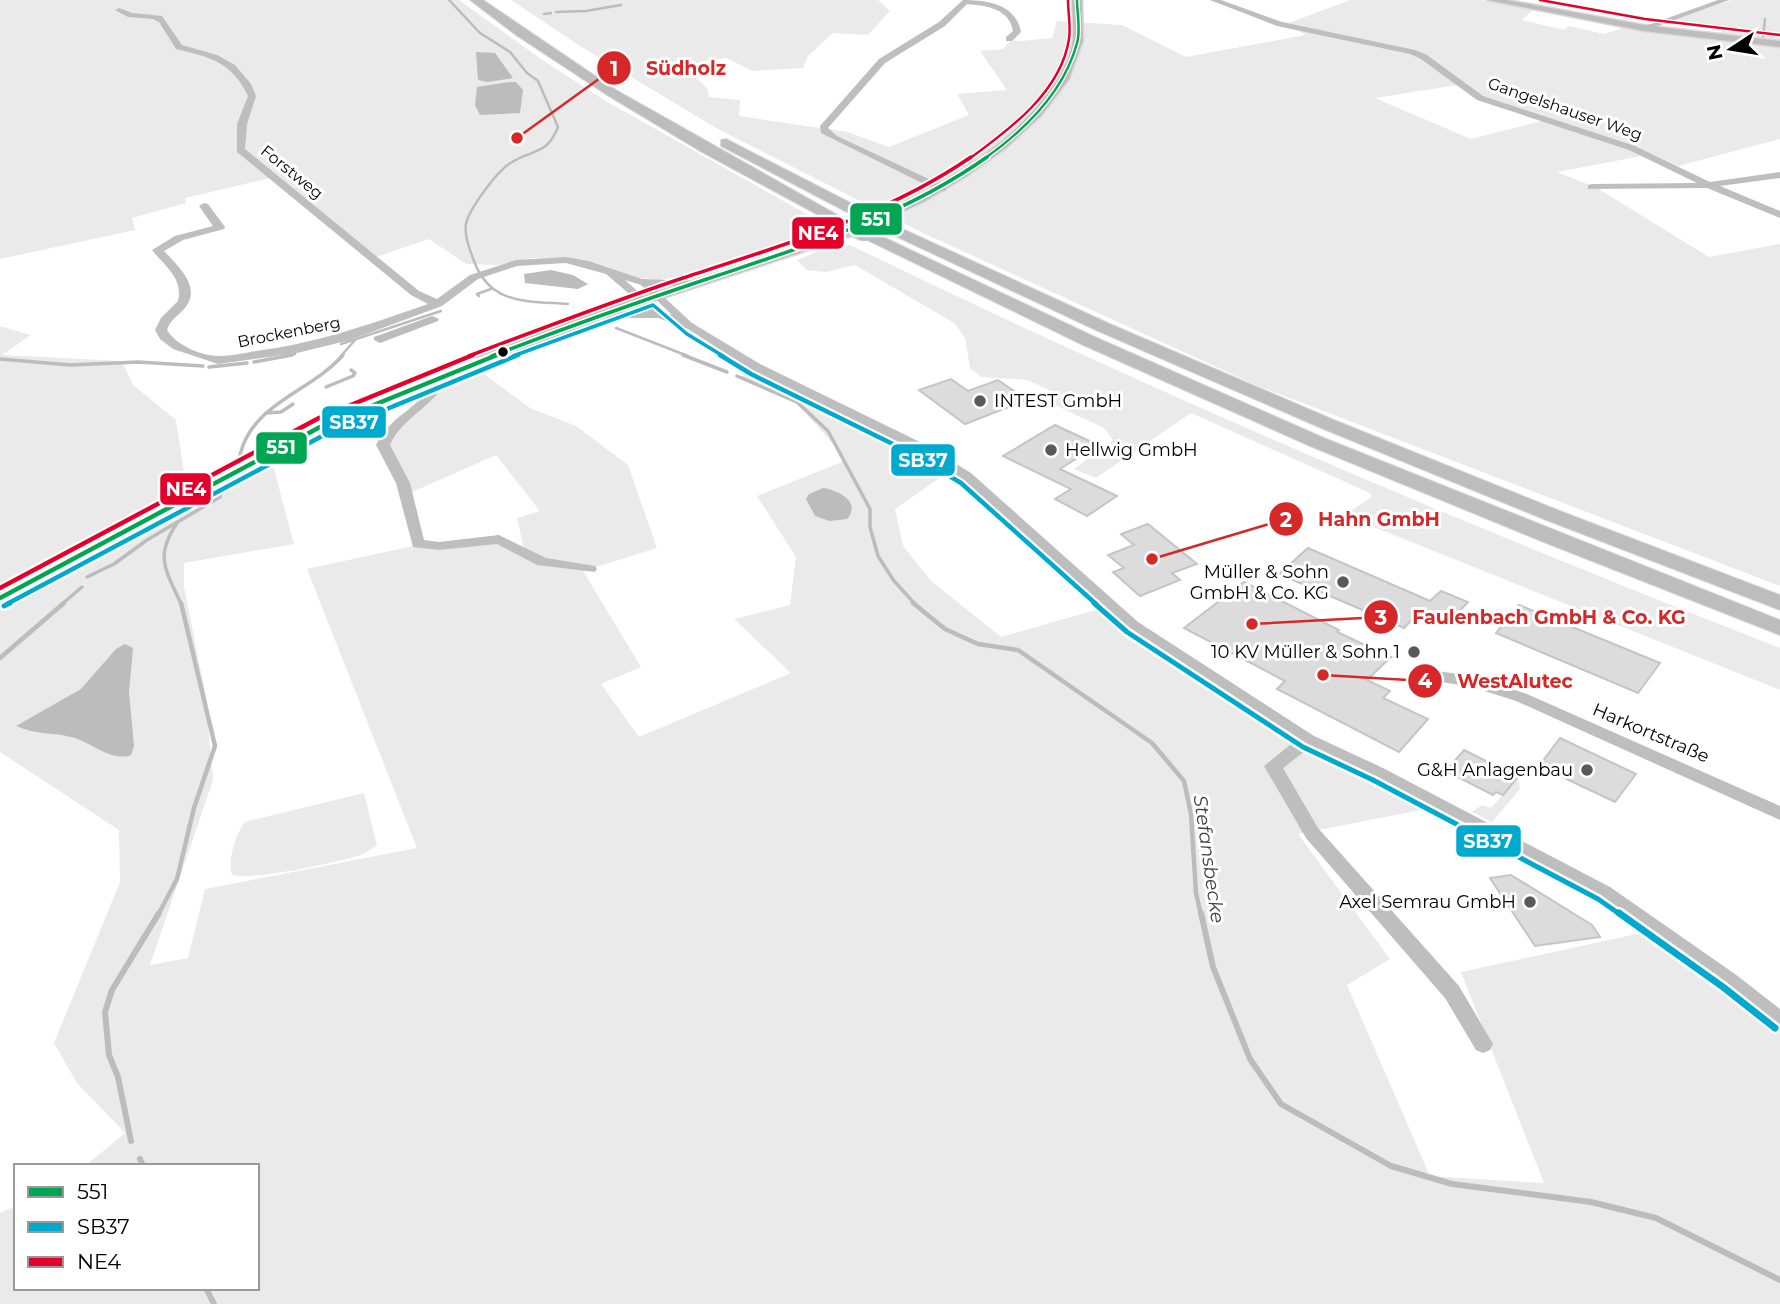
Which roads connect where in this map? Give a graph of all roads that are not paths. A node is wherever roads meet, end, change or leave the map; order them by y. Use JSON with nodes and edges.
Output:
{"nodes":[{"id":1,"x":476,"y":0,"type":"edge"},
{"id":2,"x":499,"y":0,"type":"edge"},
{"id":3,"x":1077,"y":0,"type":"edge"},
{"id":4,"x":1213,"y":0,"type":"edge"},
{"id":5,"x":1492,"y":0,"type":"edge"},
{"id":6,"x":1726,"y":0,"type":"edge"},
{"id":7,"x":966,"y":1,"type":"edge"},
{"id":8,"x":119,"y":10,"type":"dead end"},
{"id":9,"x":1644,"y":28,"type":"junction"},
{"id":10,"x":1009,"y":39,"type":"dead end"},
{"id":11,"x":1780,"y":44,"type":"edge"},
{"id":12,"x":1780,"y":175,"type":"edge"},
{"id":13,"x":1709,"y":184,"type":"junction"},
{"id":14,"x":1592,"y":187,"type":"dead end"},
{"id":15,"x":942,"y":189,"type":"junction"},
{"id":16,"x":204,"y":206,"type":"dead end"},
{"id":17,"x":1780,"y":215,"type":"edge"},
{"id":18,"x":866,"y":225,"type":"junction"},
{"id":19,"x":609,"y":271,"type":"junction"},
{"id":20,"x":642,"y":282,"type":"junction"},
{"id":21,"x":692,"y":283,"type":"junction"},
{"id":22,"x":649,"y":297,"type":"junction"},
{"id":23,"x":438,"y":304,"type":"junction"},
{"id":24,"x":674,"y":309,"type":"junction"},
{"id":25,"x":659,"y":314,"type":"junction"},
{"id":26,"x":596,"y":316,"type":"junction"},
{"id":27,"x":692,"y":327,"type":"junction"},
{"id":28,"x":438,"y":376,"type":"junction"},
{"id":29,"x":590,"y":569,"type":"dead end"},
{"id":30,"x":0,"y":598,"type":"edge"},
{"id":31,"x":1780,"y":603,"type":"edge"},
{"id":32,"x":1780,"y":628,"type":"edge"},
{"id":33,"x":1423,"y":674,"type":"dead end"},
{"id":34,"x":1308,"y":740,"type":"junction"},
{"id":35,"x":1780,"y":814,"type":"edge"},
{"id":36,"x":1780,"y":1021,"type":"edge"},
{"id":37,"x":1483,"y":1044,"type":"dead end"}],
"edges":[{"from":1,"to":18,"type":"highway"},
{"from":2,"to":18,"type":"highway"},
{"from":3,"to":15,"type":"main road"},
{"from":4,"to":13,"type":"street","name":"Gangelshauser Weg"},
{"from":5,"to":9,"type":"main road"},
{"from":6,"to":9,"type":"street"},
{"from":7,"to":10,"type":"street"},
{"from":7,"to":15,"type":"street"},
{"from":8,"to":23,"type":"street","name":"Forstweg"},
{"from":9,"to":11,"type":"main road"},
{"from":12,"to":13,"type":"street"},
{"from":13,"to":14,"type":"street","name":"Gangelshauser Weg"},
{"from":13,"to":17,"type":"street","name":"Gangelshauser Weg"},
{"from":15,"to":21,"type":"main road"},
{"from":16,"to":23,"type":"street","name":"Brockenberg"},
{"from":18,"to":31,"type":"highway"},
{"from":18,"to":32,"type":"highway"},
{"from":19,"to":20,"type":"street","name":"Brockenberg"},
{"from":19,"to":22,"type":"street","name":"Brockenberg"},
{"from":19,"to":23,"type":"street","name":"Brockenberg"},
{"from":20,"to":21,"type":"street","name":"Brockenberg"},
{"from":20,"to":22,"type":"street","name":"Brockenberg"},
{"from":21,"to":22,"type":"main road"},
{"from":21,"to":24,"type":"street"},
{"from":22,"to":24,"type":"street"},
{"from":22,"to":25,"type":"street"},
{"from":22,"to":26,"type":"main road"},
{"from":24,"to":27,"type":"street"},
{"from":25,"to":26,"type":"street"},
{"from":25,"to":27,"type":"street"},
{"from":26,"to":28,"type":"main road"},
{"from":27,"to":34,"type":"street"},
{"from":28,"to":29,"type":"street"},
{"from":28,"to":30,"type":"main road"},
{"from":33,"to":35,"type":"street","name":"Harkortstraße"},
{"from":34,"to":36,"type":"street"},
{"from":34,"to":37,"type":"street"}]}
